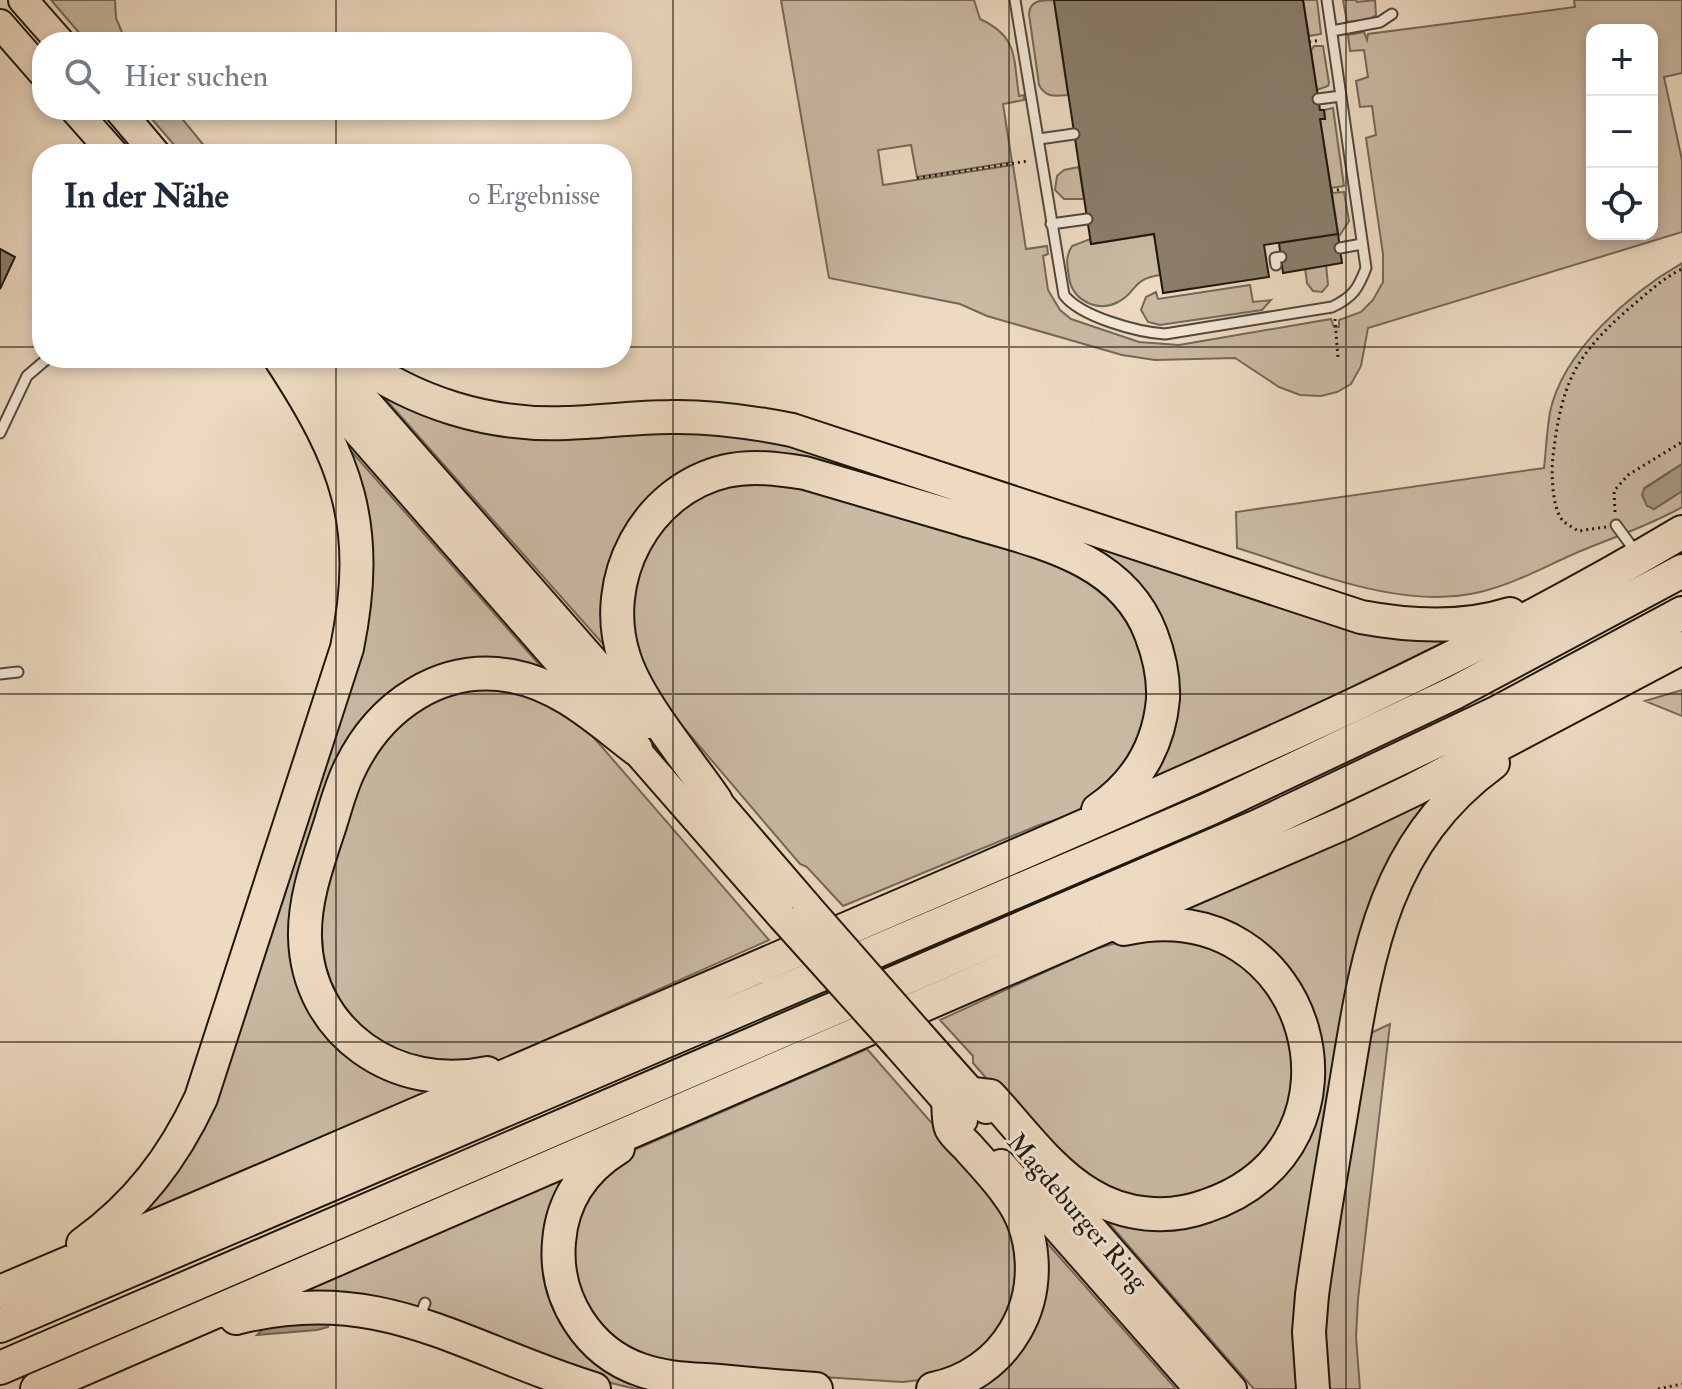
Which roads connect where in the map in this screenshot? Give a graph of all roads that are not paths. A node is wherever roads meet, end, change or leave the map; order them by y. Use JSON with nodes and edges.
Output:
{"nodes":[{"id":1,"x":23,"y":0,"type":"edge"},
{"id":2,"x":1015,"y":0,"type":"edge"},
{"id":3,"x":1327,"y":0,"type":"edge"},
{"id":4,"x":1392,"y":14,"type":"dead end"},
{"id":5,"x":0,"y":24,"type":"edge"},
{"id":6,"x":1332,"y":31,"type":"junction"},
{"id":7,"x":51,"y":32,"type":"edge"},
{"id":8,"x":32,"y":61,"type":"edge"},
{"id":9,"x":1341,"y":96,"type":"junction"},
{"id":10,"x":1318,"y":99,"type":"dead end"},
{"id":11,"x":84,"y":120,"type":"edge"},
{"id":12,"x":127,"y":120,"type":"edge"},
{"id":13,"x":1074,"y":134,"type":"dead end"},
{"id":14,"x":1039,"y":139,"type":"junction"},
{"id":15,"x":105,"y":144,"type":"edge"},
{"id":16,"x":148,"y":144,"type":"edge"},
{"id":17,"x":1087,"y":219,"type":"dead end"},
{"id":18,"x":1051,"y":224,"type":"junction"},
{"id":19,"x":1362,"y":244,"type":"junction"},
{"id":20,"x":1340,"y":248,"type":"dead end"},
{"id":21,"x":36,"y":368,"type":"edge"},
{"id":22,"x":286,"y":368,"type":"edge"},
{"id":23,"x":302,"y":368,"type":"edge"},
{"id":24,"x":337,"y":368,"type":"edge"},
{"id":25,"x":370,"y":368,"type":"edge"},
{"id":26,"x":0,"y":433,"type":"edge"},
{"id":27,"x":1616,"y":525,"type":"road end"},
{"id":28,"x":1682,"y":532,"type":"edge"},
{"id":29,"x":1640,"y":557,"type":"junction"},
{"id":30,"x":1682,"y":571,"type":"edge"},
{"id":31,"x":1602,"y":579,"type":"junction"},
{"id":32,"x":1682,"y":613,"type":"edge"},
{"id":33,"x":1682,"y":648,"type":"edge"},
{"id":34,"x":18,"y":672,"type":"dead end"},
{"id":35,"x":0,"y":674,"type":"edge"},
{"id":36,"x":1555,"y":716,"type":"junction"},
{"id":37,"x":636,"y":749,"type":"junction"},
{"id":38,"x":716,"y":801,"type":"junction"},
{"id":39,"x":1037,"y":847,"type":"junction"},
{"id":40,"x":795,"y":912,"type":"junction"},
{"id":41,"x":1052,"y":950,"type":"junction"},
{"id":42,"x":543,"y":1061,"type":"junction"},
{"id":43,"x":960,"y":1098,"type":"junction"},
{"id":44,"x":671,"y":1114,"type":"junction"},
{"id":45,"x":0,"y":1292,"type":"edge"},
{"id":46,"x":0,"y":1326,"type":"edge"},
{"id":47,"x":144,"y":1343,"type":"junction"},
{"id":48,"x":0,"y":1368,"type":"edge"},
{"id":49,"x":37,"y":1389,"type":"edge"},
{"id":50,"x":594,"y":1389,"type":"edge"},
{"id":51,"x":816,"y":1389,"type":"edge"},
{"id":52,"x":933,"y":1389,"type":"edge"},
{"id":53,"x":1199,"y":1389,"type":"edge"},
{"id":54,"x":1232,"y":1389,"type":"edge"},
{"id":55,"x":1313,"y":1389,"type":"edge"}],
"edges":[{"from":1,"to":7,"type":"highway"},
{"from":2,"to":14,"type":"lane"},
{"from":3,"to":6,"type":"lane"},
{"from":4,"to":6,"type":"lane"},
{"from":5,"to":8,"type":"highway"},
{"from":6,"to":9,"type":"lane"},
{"from":9,"to":10,"type":"lane"},
{"from":9,"to":19,"type":"lane"},
{"from":11,"to":15,"type":"highway"},
{"from":12,"to":16,"type":"highway"},
{"from":13,"to":14,"type":"lane"},
{"from":14,"to":18,"type":"lane"},
{"from":17,"to":18,"type":"lane"},
{"from":18,"to":19,"type":"lane"},
{"from":19,"to":20,"type":"lane"},
{"from":21,"to":26,"type":"lane"},
{"from":22,"to":45,"type":"highway"},
{"from":23,"to":37,"type":"highway"},
{"from":24,"to":38,"type":"highway"},
{"from":25,"to":31,"type":"highway"},
{"from":27,"to":29,"type":"lane"},
{"from":28,"to":29,"type":"highway"},
{"from":29,"to":31,"type":"highway"},
{"from":30,"to":46,"type":"highway"},
{"from":31,"to":39,"type":"highway"},
{"from":32,"to":48,"type":"highway"},
{"from":33,"to":36,"type":"highway"},
{"from":34,"to":35,"type":"lane"},
{"from":36,"to":41,"type":"highway"},
{"from":36,"to":55,"type":"highway"},
{"from":37,"to":40,"type":"highway"},
{"from":37,"to":42,"type":"highway"},
{"from":38,"to":39,"type":"highway"},
{"from":38,"to":40,"type":"highway"},
{"from":39,"to":42,"type":"highway"},
{"from":40,"to":43,"type":"highway","name":"Magdeburger Ring","bridge":true},
{"from":41,"to":43,"type":"highway"},
{"from":41,"to":44,"type":"highway"},
{"from":42,"to":45,"type":"highway"},
{"from":43,"to":52,"type":"highway"},
{"from":43,"to":53,"type":"highway","name":"Magdeburger Ring"},
{"from":43,"to":54,"type":"highway","name":"Magdeburger Ring"},
{"from":44,"to":47,"type":"highway"},
{"from":44,"to":51,"type":"highway"},
{"from":47,"to":49,"type":"highway"},
{"from":47,"to":50,"type":"highway"}]}
